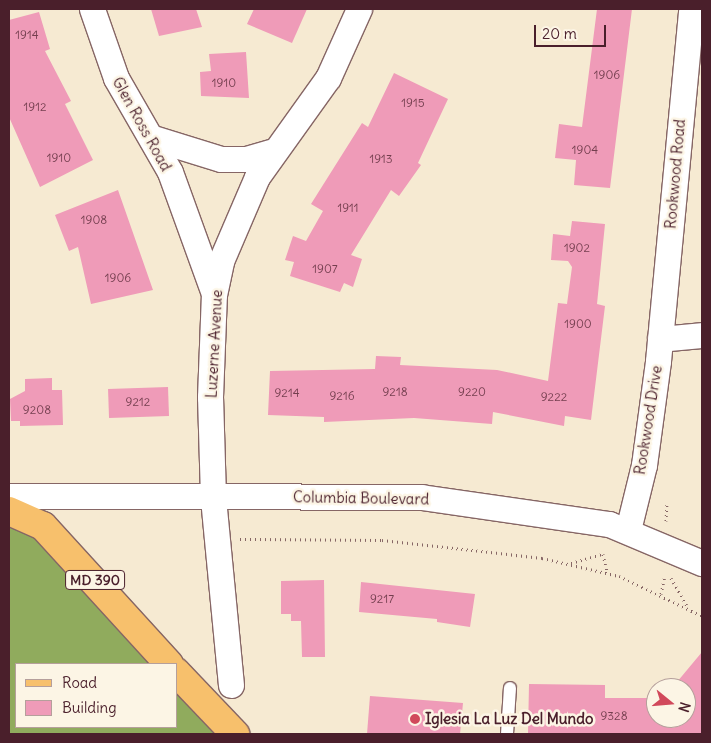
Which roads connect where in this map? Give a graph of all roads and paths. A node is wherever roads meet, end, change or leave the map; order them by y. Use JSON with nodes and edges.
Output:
{"nodes":[{"id":1,"x":92,"y":9,"type":"edge"},
{"id":2,"x":359,"y":9,"type":"edge"},
{"id":3,"x":691,"y":9,"type":"edge"},
{"id":4,"x":153,"y":138,"type":"junction"},
{"id":5,"x":271,"y":152,"type":"junction"},
{"id":6,"x":214,"y":295,"type":"junction"},
{"id":7,"x":702,"y":334,"type":"edge"},
{"id":8,"x":660,"y":339,"type":"junction"},
{"id":9,"x":9,"y":496,"type":"edge"},
{"id":10,"x":213,"y":497,"type":"junction"},
{"id":11,"x":9,"y":510,"type":"edge"},
{"id":12,"x":628,"y":530,"type":"junction"},
{"id":13,"x":216,"y":541,"type":"junction"},
{"id":14,"x":571,"y":563,"type":"junction"},
{"id":15,"x":702,"y":563,"type":"edge"},
{"id":16,"x":607,"y":572,"type":"junction"},
{"id":17,"x":661,"y":594,"type":"junction"},
{"id":18,"x":688,"y":608,"type":"junction"},
{"id":19,"x":702,"y":616,"type":"edge"},
{"id":20,"x":169,"y":663,"type":"edge"},
{"id":21,"x":178,"y":674,"type":"edge"},
{"id":22,"x":231,"y":685,"type":"dead end"},
{"id":23,"x":510,"y":688,"type":"dead end"},
{"id":24,"x":235,"y":734,"type":"edge"},
{"id":25,"x":507,"y":734,"type":"edge"}],
"edges":[{"from":1,"to":4,"type":"street","name":"Glen Ross Road"},
{"from":2,"to":5,"type":"street","name":"Luzerne Avenue"},
{"from":3,"to":8,"type":"street","name":"Rookwood Road"},
{"from":4,"to":5,"type":"street"},
{"from":4,"to":6,"type":"street","name":"Glen Ross Road"},
{"from":5,"to":6,"type":"street","name":"Luzerne Avenue"},
{"from":6,"to":10,"type":"street","name":"Luzerne Avenue"},
{"from":7,"to":8,"type":"street"},
{"from":8,"to":12,"type":"street","name":"Rookwood Drive"},
{"from":9,"to":10,"type":"street","name":"Columbia Boulevard"},
{"from":10,"to":12,"type":"street","name":"Columbia Boulevard"},
{"from":10,"to":13,"type":"street","name":"Luzerne Avenue"},
{"from":11,"to":20,"type":"main road","number":"MD 390"},
{"from":12,"to":15,"type":"street","name":"Columbia Boulevard"},
{"from":13,"to":14,"type":"path"},
{"from":13,"to":22,"type":"street","name":"Luzerne Avenue"},
{"from":14,"to":16,"type":"path"},
{"from":14,"to":16,"type":"path"},
{"from":16,"to":17,"type":"path"},
{"from":17,"to":18,"type":"path"},
{"from":17,"to":18,"type":"path"},
{"from":18,"to":19,"type":"path"},
{"from":21,"to":24,"type":"main road"},
{"from":23,"to":25,"type":"lane"}]}
